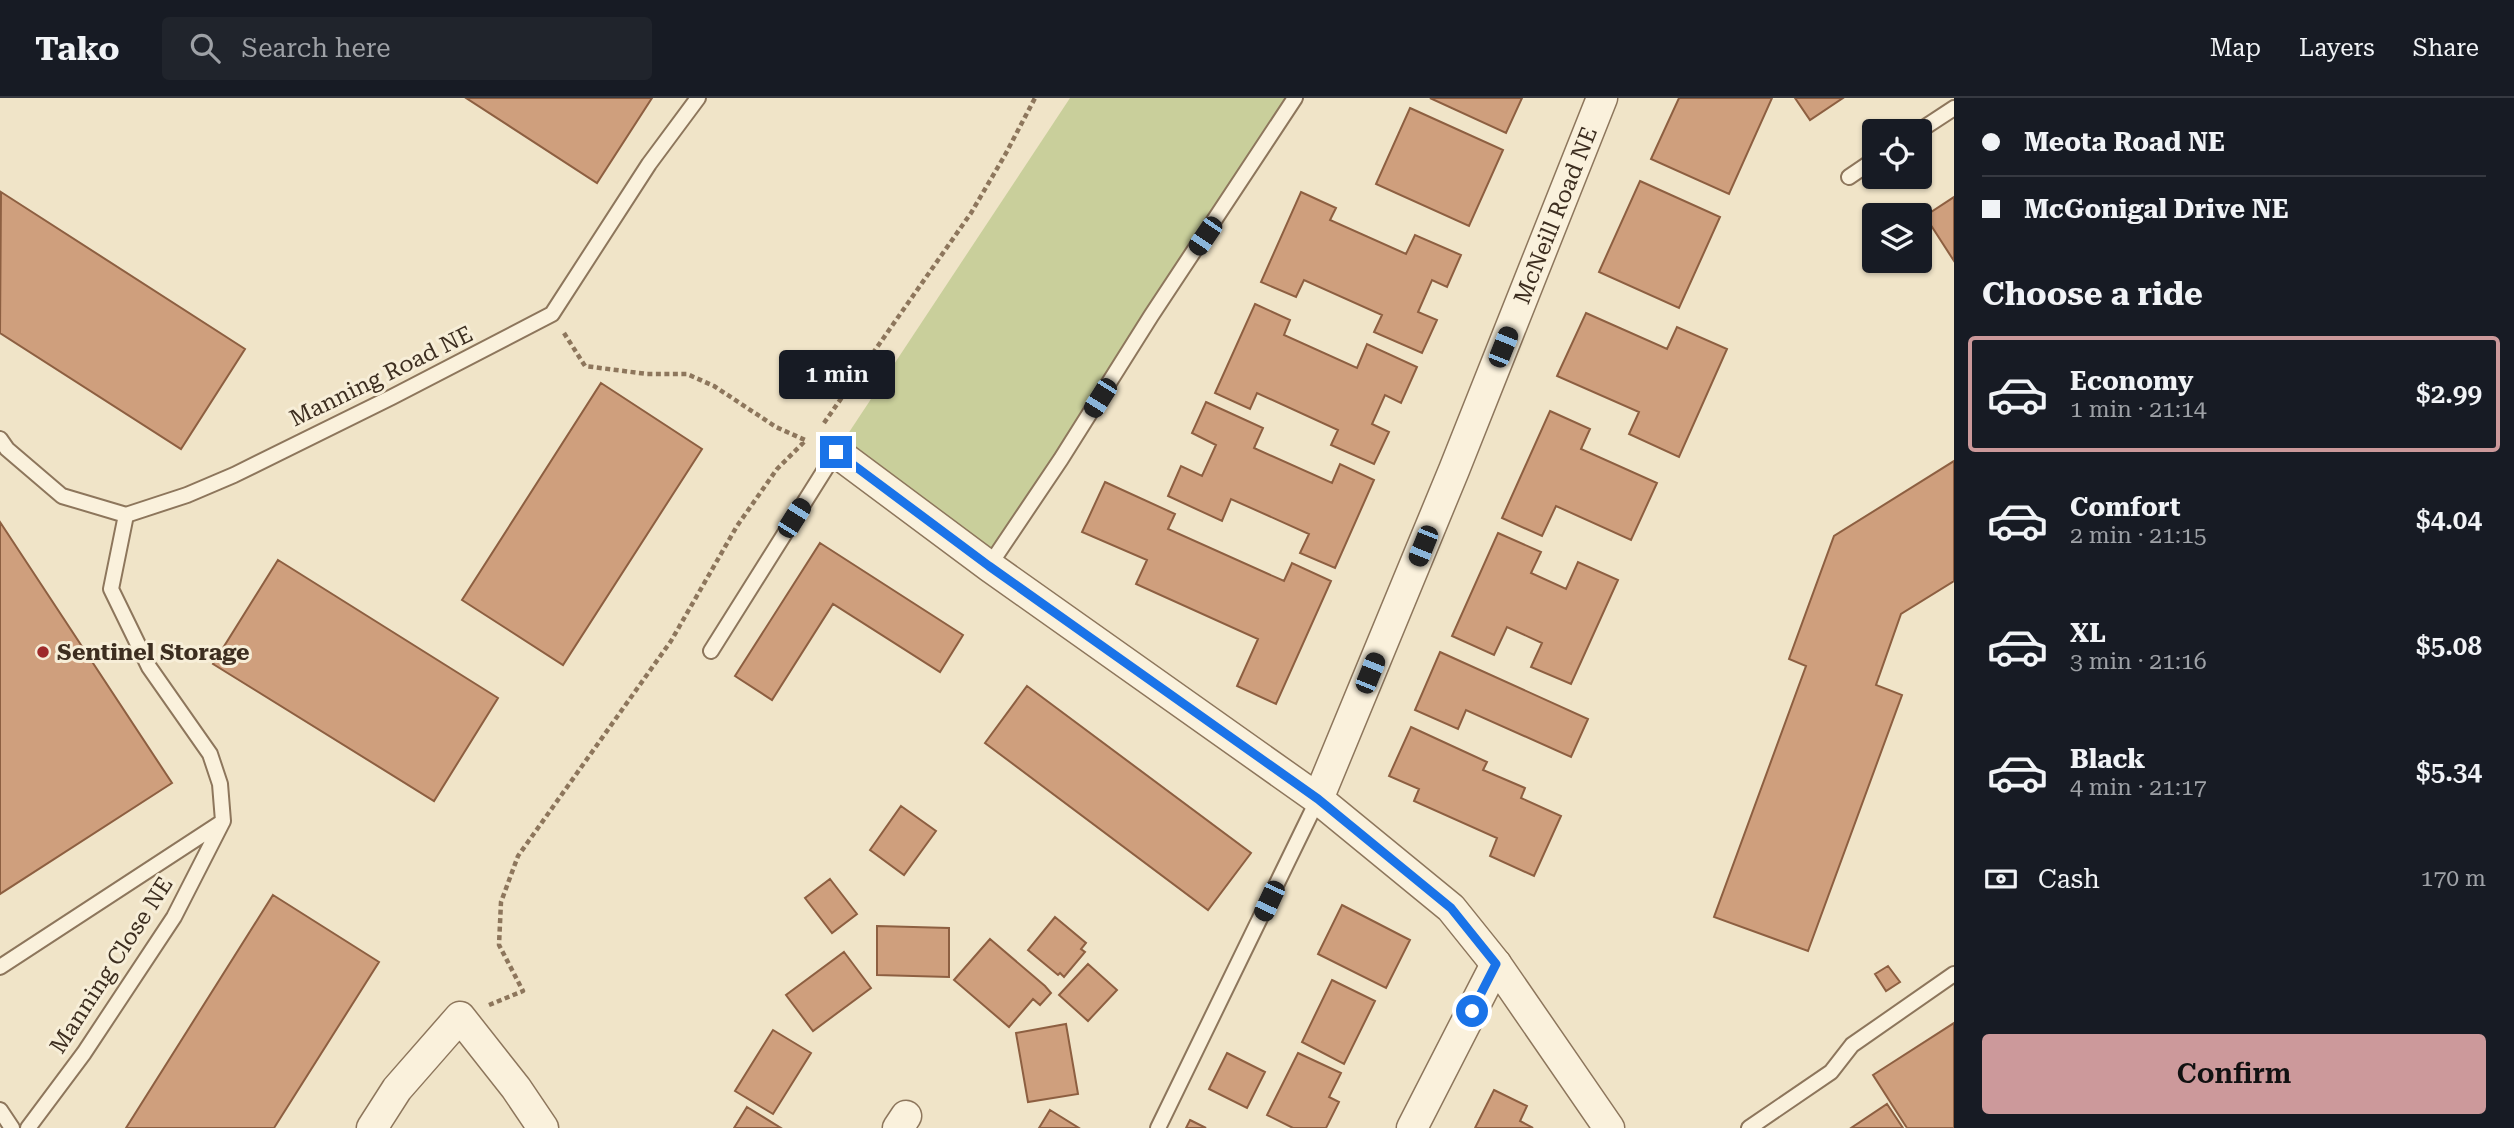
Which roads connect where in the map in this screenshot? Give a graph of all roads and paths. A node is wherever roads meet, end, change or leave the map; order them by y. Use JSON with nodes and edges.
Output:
{"nodes":[{"id":1,"x":698,"y":98,"type":"edge"},
{"id":2,"x":1035,"y":98,"type":"edge"},
{"id":3,"x":1295,"y":98,"type":"edge"},
{"id":4,"x":1602,"y":98,"type":"edge"},
{"id":5,"x":1954,"y":108,"type":"edge"},
{"id":6,"x":1932,"y":122,"type":"edge"},
{"id":7,"x":1862,"y":168,"type":"edge"},
{"id":8,"x":1849,"y":177,"type":"dead end"},
{"id":9,"x":552,"y":314,"type":"junction"},
{"id":10,"x":812,"y":434,"type":"dead end"},
{"id":11,"x":0,"y":439,"type":"edge"},
{"id":12,"x":828,"y":439,"type":"junction"},
{"id":13,"x":804,"y":441,"type":"junction"},
{"id":14,"x":126,"y":515,"type":"junction"},
{"id":15,"x":989,"y":566,"type":"junction"},
{"id":16,"x":711,"y":651,"type":"dead end"},
{"id":17,"x":1318,"y":799,"type":"junction"},
{"id":18,"x":223,"y":821,"type":"junction"},
{"id":19,"x":1496,"y":964,"type":"junction"},
{"id":20,"x":0,"y":967,"type":"edge"},
{"id":21,"x":1954,"y":974,"type":"edge"},
{"id":22,"x":460,"y":1017,"type":"junction"},
{"id":23,"x":0,"y":1110,"type":"edge"},
{"id":24,"x":12,"y":1128,"type":"edge"},
{"id":25,"x":27,"y":1128,"type":"edge"},
{"id":26,"x":372,"y":1128,"type":"edge"},
{"id":27,"x":543,"y":1128,"type":"edge"},
{"id":28,"x":1158,"y":1128,"type":"edge"},
{"id":29,"x":1412,"y":1128,"type":"edge"},
{"id":30,"x":1609,"y":1128,"type":"edge"},
{"id":31,"x":1749,"y":1128,"type":"edge"}],
"edges":[{"from":1,"to":9,"type":"lane","name":"Manning Road NE"},
{"from":2,"to":12,"type":"path"},
{"from":3,"to":15,"type":"lane"},
{"from":4,"to":17,"type":"street","name":"McNeill Road NE"},
{"from":5,"to":6,"type":"lane"},
{"from":7,"to":8,"type":"lane"},
{"from":9,"to":13,"type":"path"},
{"from":9,"to":14,"type":"lane","name":"Manning Road NE"},
{"from":10,"to":13,"type":"path"},
{"from":11,"to":14,"type":"lane"},
{"from":12,"to":15,"type":"street"},
{"from":12,"to":16,"type":"lane"},
{"from":13,"to":22,"type":"path"},
{"from":14,"to":18,"type":"lane"},
{"from":15,"to":17,"type":"street"},
{"from":17,"to":19,"type":"street"},
{"from":17,"to":28,"type":"lane"},
{"from":18,"to":20,"type":"lane","name":"Manning Close NE"},
{"from":18,"to":25,"type":"lane","name":"Manning Close NE"},
{"from":19,"to":29,"type":"street"},
{"from":19,"to":30,"type":"street"},
{"from":21,"to":31,"type":"lane"},
{"from":22,"to":26,"type":"street"},
{"from":22,"to":27,"type":"street"},
{"from":23,"to":24,"type":"lane"}]}
